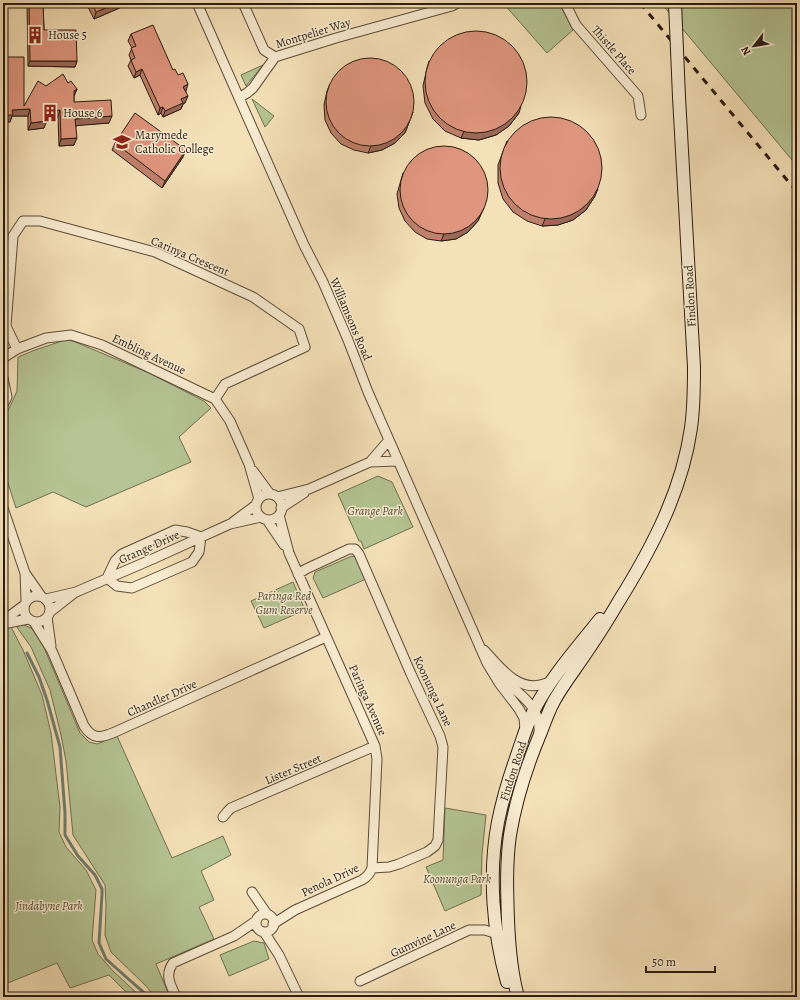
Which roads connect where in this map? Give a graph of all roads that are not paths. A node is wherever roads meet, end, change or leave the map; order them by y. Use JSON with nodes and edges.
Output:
{"nodes":[{"id":1,"x":197,"y":3,"type":"edge"},
{"id":2,"x":243,"y":3,"type":"edge"},
{"id":3,"x":457,"y":3,"type":"edge"},
{"id":4,"x":565,"y":3,"type":"edge"},
{"id":5,"x":675,"y":3,"type":"edge"},
{"id":6,"x":275,"y":57,"type":"junction"},
{"id":7,"x":239,"y":98,"type":"junction"},
{"id":8,"x":641,"y":115,"type":"dead end"},
{"id":9,"x":17,"y":349,"type":"junction"},
{"id":10,"x":3,"y":358,"type":"edge"},
{"id":11,"x":3,"y":378,"type":"edge"},
{"id":12,"x":215,"y":399,"type":"junction"},
{"id":13,"x":3,"y":405,"type":"edge"},
{"id":14,"x":389,"y":440,"type":"junction"},
{"id":15,"x":398,"y":461,"type":"junction"},
{"id":16,"x":370,"y":462,"type":"junction"},
{"id":17,"x":249,"y":464,"type":"junction"},
{"id":18,"x":309,"y":490,"type":"junction"},
{"id":19,"x":274,"y":496,"type":"junction"},
{"id":20,"x":257,"y":502,"type":"junction"},
{"id":21,"x":3,"y":508,"type":"edge"},
{"id":22,"x":280,"y":512,"type":"junction"},
{"id":23,"x":264,"y":518,"type":"junction"},
{"id":24,"x":230,"y":524,"type":"junction"},
{"id":25,"x":201,"y":537,"type":"junction"},
{"id":26,"x":289,"y":553,"type":"junction"},
{"id":27,"x":25,"y":573,"type":"junction"},
{"id":28,"x":298,"y":574,"type":"junction"},
{"id":29,"x":633,"y":577,"type":"junction"},
{"id":30,"x":107,"y":578,"type":"junction"},
{"id":31,"x":76,"y":592,"type":"junction"},
{"id":32,"x":43,"y":597,"type":"junction"},
{"id":33,"x":25,"y":603,"type":"junction"},
{"id":34,"x":48,"y":614,"type":"junction"},
{"id":35,"x":31,"y":620,"type":"junction"},
{"id":36,"x":3,"y":621,"type":"edge"},
{"id":37,"x":3,"y":624,"type":"edge"},
{"id":38,"x":326,"y":638,"type":"junction"},
{"id":39,"x":480,"y":646,"type":"junction"},
{"id":40,"x":52,"y":651,"type":"junction"},
{"id":41,"x":553,"y":680,"type":"junction"},
{"id":42,"x":553,"y":702,"type":"junction"},
{"id":43,"x":520,"y":709,"type":"junction"},
{"id":44,"x":534,"y":711,"type":"junction"},
{"id":45,"x":526,"y":732,"type":"junction"},
{"id":46,"x":539,"y":736,"type":"junction"},
{"id":47,"x":375,"y":746,"type":"junction"},
{"id":48,"x":223,"y":817,"type":"dead end"},
{"id":49,"x":372,"y":868,"type":"junction"},
{"id":50,"x":265,"y":923,"type":"junction"},
{"id":51,"x":497,"y":934,"type":"junction"},
{"id":52,"x":360,"y":981,"type":"dead end"},
{"id":53,"x":176,"y":997,"type":"edge"},
{"id":54,"x":298,"y":997,"type":"edge"},
{"id":55,"x":512,"y":997,"type":"edge"},
{"id":56,"x":518,"y":997,"type":"edge"}],
"edges":[{"from":1,"to":7,"type":"street","name":"Williamsons Road"},
{"from":2,"to":6,"type":"street"},
{"from":3,"to":6,"type":"street","name":"Montpelier Way"},
{"from":4,"to":8,"type":"street","name":"Thistle Place"},
{"from":5,"to":29,"type":"street","name":"Findon Road","bridge":true},
{"from":6,"to":7,"type":"street","name":"Montpelier Way"},
{"from":7,"to":14,"type":"street","name":"Williamsons Road"},
{"from":9,"to":10,"type":"street","name":"Embling Avenue"},
{"from":9,"to":12,"type":"street","name":"Embling Avenue"},
{"from":9,"to":12,"type":"street","name":"Carinya Crescent"},
{"from":11,"to":13,"type":"street"},
{"from":12,"to":17,"type":"street"},
{"from":14,"to":15,"type":"street","name":"Williamsons Road"},
{"from":14,"to":16,"type":"street"},
{"from":15,"to":16,"type":"street"},
{"from":15,"to":39,"type":"street","name":"Williamsons Road"},
{"from":16,"to":18,"type":"street"},
{"from":17,"to":19,"type":"street"},
{"from":17,"to":20,"type":"street"},
{"from":18,"to":19,"type":"street"},
{"from":18,"to":22,"type":"street"},
{"from":19,"to":20,"type":"street"},
{"from":19,"to":22,"type":"street"},
{"from":20,"to":23,"type":"street"},
{"from":20,"to":24,"type":"street","name":"Grange Drive"},
{"from":21,"to":27,"type":"street"},
{"from":22,"to":23,"type":"street"},
{"from":22,"to":26,"type":"street","name":"Paringa Avenue"},
{"from":23,"to":24,"type":"street","name":"Grange Drive"},
{"from":23,"to":26,"type":"street","name":"Paringa Avenue"},
{"from":24,"to":25,"type":"street","name":"Grange Drive"},
{"from":25,"to":30,"type":"street","name":"Grange Drive"},
{"from":25,"to":30,"type":"street"},
{"from":25,"to":30,"type":"street"},
{"from":26,"to":28,"type":"street","name":"Paringa Avenue"},
{"from":27,"to":32,"type":"street"},
{"from":27,"to":33,"type":"street"},
{"from":28,"to":38,"type":"street","name":"Paringa Avenue"},
{"from":28,"to":49,"type":"street","name":"Koonunga Lane"},
{"from":29,"to":41,"type":"street","name":"Findon Road"},
{"from":29,"to":42,"type":"street","name":"Findon Road"},
{"from":30,"to":31,"type":"street","name":"Grange Drive"},
{"from":31,"to":32,"type":"street","name":"Grange Drive"},
{"from":31,"to":34,"type":"street","name":"Grange Drive"},
{"from":32,"to":33,"type":"street"},
{"from":32,"to":34,"type":"street"},
{"from":33,"to":35,"type":"street"},
{"from":33,"to":36,"type":"street"},
{"from":34,"to":35,"type":"street"},
{"from":34,"to":40,"type":"street","name":"Chandler Drive"},
{"from":35,"to":37,"type":"street"},
{"from":35,"to":40,"type":"street","name":"Chandler Drive"},
{"from":38,"to":40,"type":"street","name":"Chandler Drive"},
{"from":38,"to":47,"type":"street","name":"Paringa Avenue"},
{"from":39,"to":41,"type":"street"},
{"from":39,"to":43,"type":"street","name":"Williamsons Road"},
{"from":39,"to":44,"type":"street","name":"Williamsons Road"},
{"from":41,"to":44,"type":"street","name":"Findon Road"},
{"from":42,"to":44,"type":"street"},
{"from":42,"to":46,"type":"street","name":"Findon Road"},
{"from":43,"to":44,"type":"street"},
{"from":43,"to":45,"type":"street","name":"Williamsons Road"},
{"from":44,"to":45,"type":"street","name":"Findon Road"},
{"from":44,"to":46,"type":"street"},
{"from":45,"to":51,"type":"street","name":"Findon Road"},
{"from":46,"to":56,"type":"street","name":"Findon Road"},
{"from":47,"to":48,"type":"street","name":"Lister Street"},
{"from":47,"to":49,"type":"street","name":"Paringa Avenue"},
{"from":49,"to":50,"type":"street","name":"Penola Drive"},
{"from":50,"to":53,"type":"street","name":"Penola Drive"},
{"from":50,"to":54,"type":"street"},
{"from":51,"to":52,"type":"street","name":"Gumvine Lane"},
{"from":51,"to":55,"type":"street","name":"Findon Road"}]}
